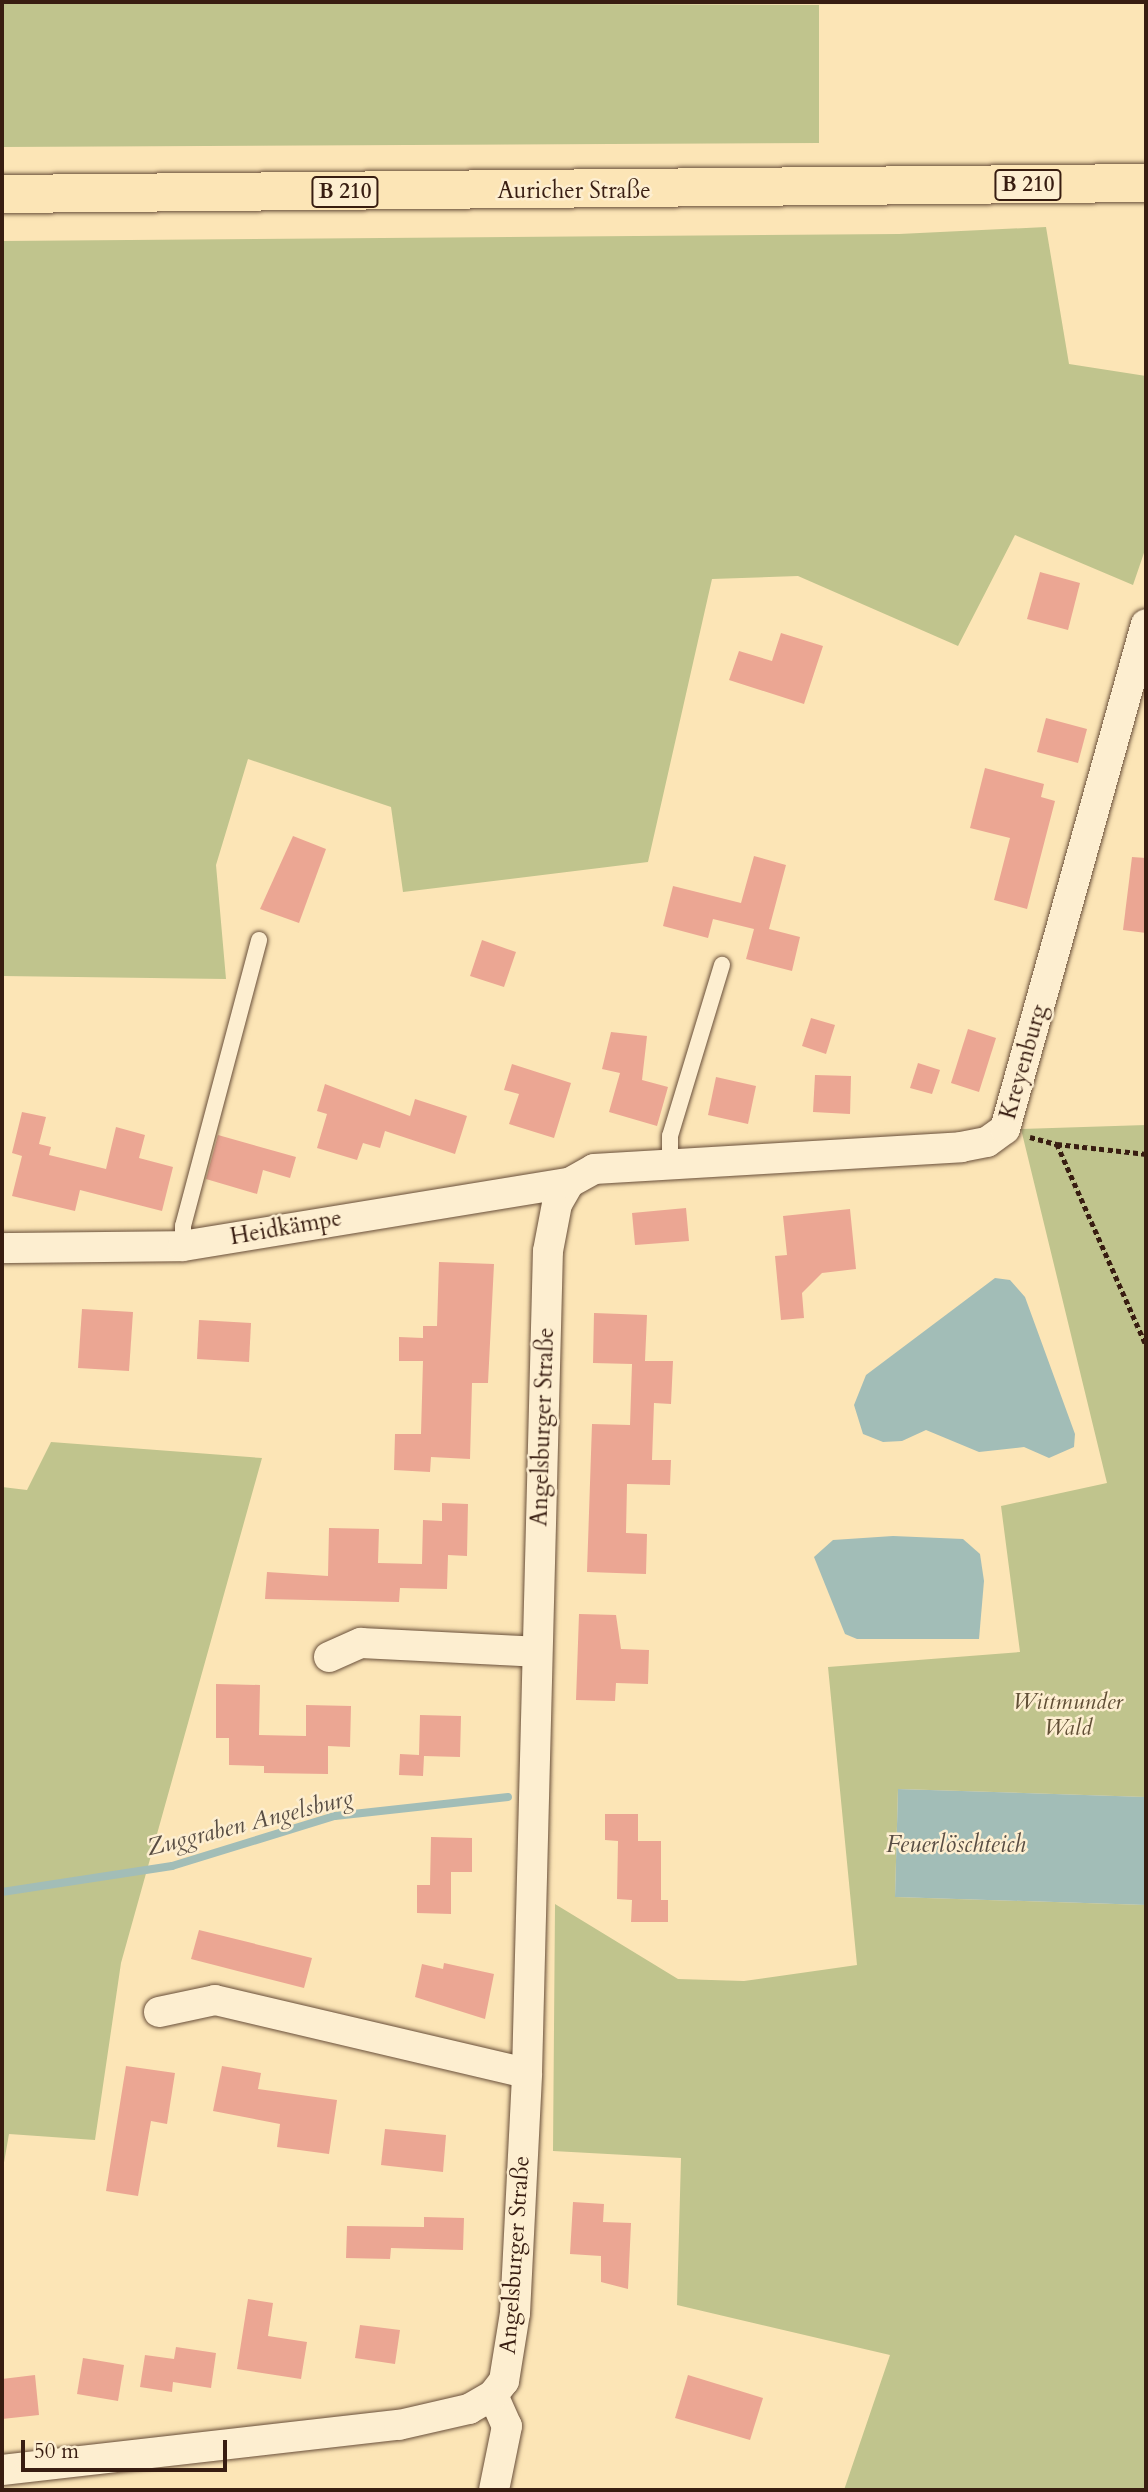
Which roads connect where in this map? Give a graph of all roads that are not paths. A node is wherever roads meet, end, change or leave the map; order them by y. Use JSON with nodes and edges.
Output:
{"nodes":[{"id":1,"x":1146,"y":183,"type":"edge"},
{"id":2,"x":2,"y":194,"type":"edge"},
{"id":3,"x":1146,"y":624,"type":"edge"},
{"id":4,"x":259,"y":940,"type":"dead end"},
{"id":5,"x":722,"y":965,"type":"dead end"},
{"id":6,"x":670,"y":1162,"type":"junction"},
{"id":7,"x":563,"y":1193,"type":"junction"},
{"id":8,"x":183,"y":1246,"type":"junction"},
{"id":9,"x":2,"y":1248,"type":"edge"},
{"id":10,"x":536,"y":1652,"type":"junction"},
{"id":11,"x":329,"y":1657,"type":"dead end"},
{"id":12,"x":159,"y":2012,"type":"dead end"},
{"id":13,"x":527,"y":2073,"type":"junction"},
{"id":14,"x":494,"y":2395,"type":"junction"},
{"id":15,"x":2,"y":2470,"type":"edge"},
{"id":16,"x":495,"y":2490,"type":"edge"}],
"edges":[{"from":1,"to":2,"type":"main road","name":"Auricher Straße","number":"B 210"},
{"from":3,"to":6,"type":"street","name":"Kreyenburg"},
{"from":4,"to":8,"type":"lane"},
{"from":5,"to":6,"type":"lane"},
{"from":6,"to":7,"type":"street","name":"Kreyenburg"},
{"from":7,"to":8,"type":"street","name":"Heidkämpe"},
{"from":7,"to":10,"type":"street","name":"Angelsburger Straße"},
{"from":8,"to":9,"type":"street","name":"Heidkämpe"},
{"from":10,"to":11,"type":"street"},
{"from":10,"to":13,"type":"street","name":"Angelsburger Straße"},
{"from":12,"to":13,"type":"street"},
{"from":13,"to":14,"type":"street","name":"Angelsburger Straße"},
{"from":14,"to":15,"type":"street"},
{"from":14,"to":16,"type":"street"}]}
